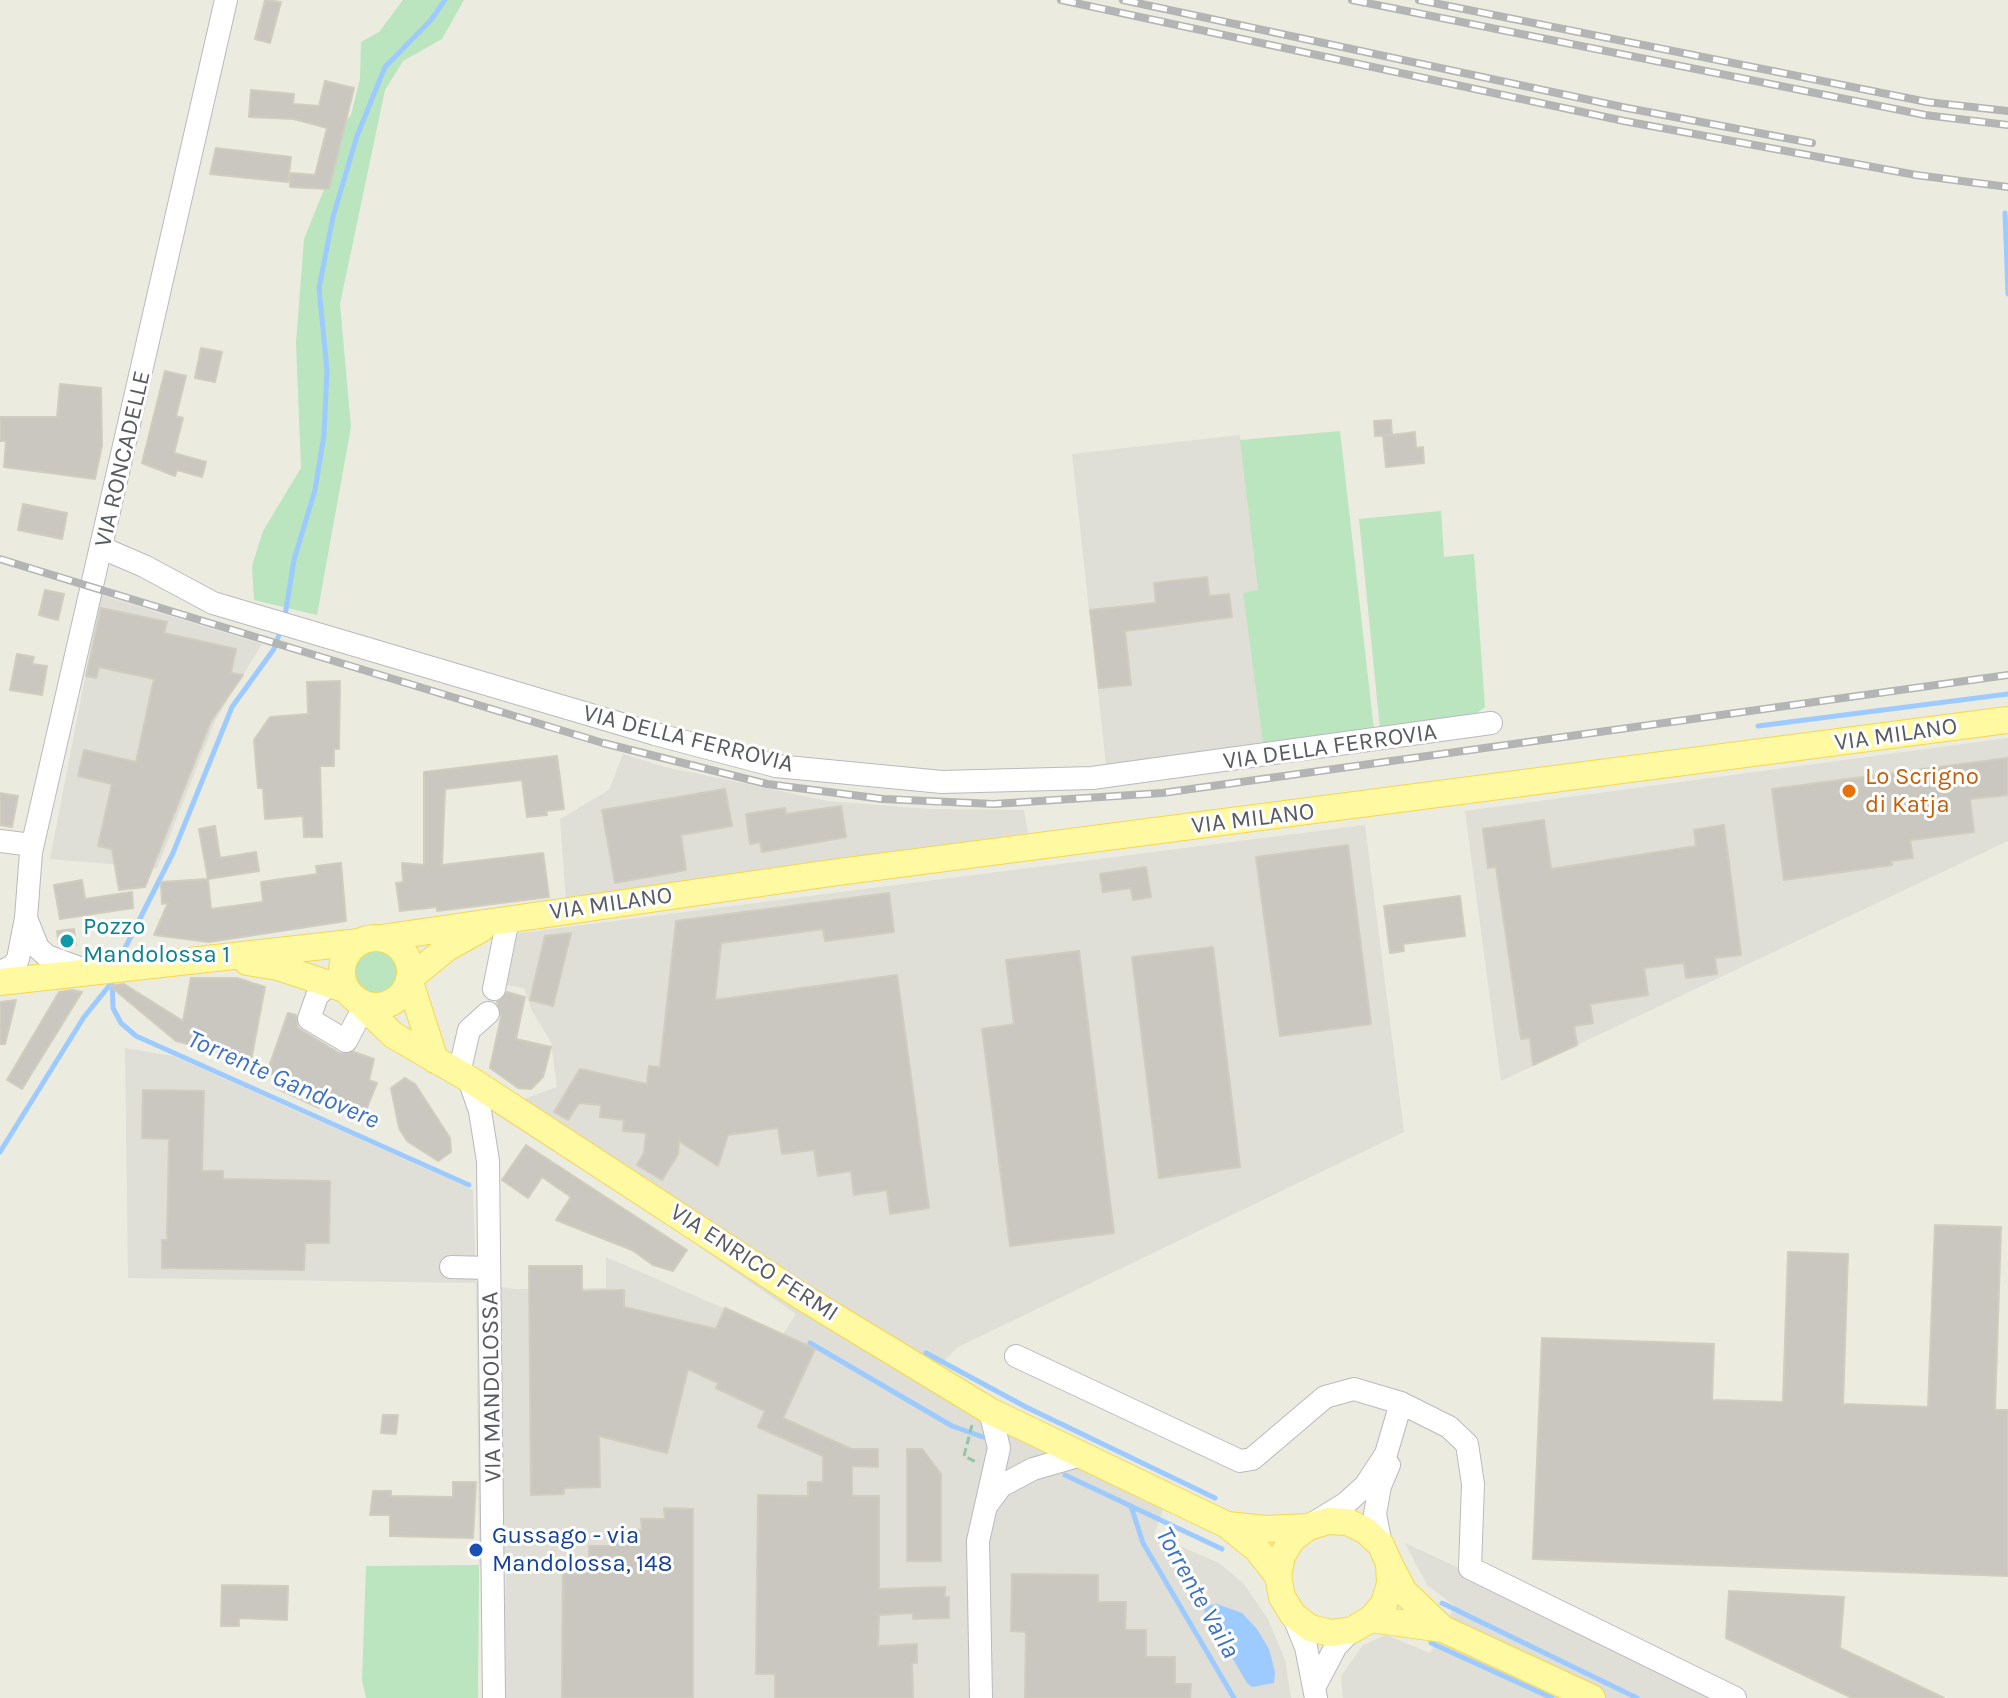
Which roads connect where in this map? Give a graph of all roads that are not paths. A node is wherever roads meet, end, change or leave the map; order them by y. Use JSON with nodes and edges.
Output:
{"nodes":[{"id":1,"x":226,"y":0,"type":"edge"},
{"id":2,"x":102,"y":548,"type":"junction"},
{"id":3,"x":2008,"y":720,"type":"edge"},
{"id":4,"x":1491,"y":723,"type":"dead end"},
{"id":5,"x":0,"y":841,"type":"edge"},
{"id":6,"x":32,"y":845,"type":"junction"},
{"id":7,"x":26,"y":918,"type":"junction"},
{"id":8,"x":503,"y":920,"type":"junction"},
{"id":9,"x":370,"y":940,"type":"junction"},
{"id":10,"x":208,"y":958,"type":"junction"},
{"id":11,"x":94,"y":970,"type":"junction"},
{"id":12,"x":0,"y":972,"type":"edge"},
{"id":13,"x":409,"y":979,"type":"junction"},
{"id":14,"x":0,"y":982,"type":"edge"},
{"id":15,"x":494,"y":989,"type":"dead end"},
{"id":16,"x":349,"y":995,"type":"junction"},
{"id":17,"x":488,"y":1013,"type":"dead end"},
{"id":18,"x":435,"y":1060,"type":"junction"},
{"id":19,"x":464,"y":1076,"type":"junction"},
{"id":20,"x":489,"y":1258,"type":"junction"},
{"id":21,"x":451,"y":1267,"type":"dead end"},
{"id":22,"x":1016,"y":1356,"type":"dead end"},
{"id":23,"x":1401,"y":1403,"type":"junction"},
{"id":24,"x":1425,"y":1415,"type":"junction"},
{"id":25,"x":981,"y":1417,"type":"junction"},
{"id":26,"x":1078,"y":1456,"type":"junction"},
{"id":27,"x":984,"y":1509,"type":"junction"},
{"id":28,"x":1227,"y":1525,"type":"junction"},
{"id":29,"x":1308,"y":1527,"type":"junction"},
{"id":30,"x":1385,"y":1554,"type":"junction"},
{"id":31,"x":1278,"y":1576,"type":"junction"},
{"id":32,"x":1293,"y":1615,"type":"junction"},
{"id":33,"x":1362,"y":1625,"type":"junction"},
{"id":34,"x":1443,"y":1629,"type":"junction"},
{"id":35,"x":1315,"y":1692,"type":"edge"},
{"id":36,"x":494,"y":1698,"type":"edge"},
{"id":37,"x":981,"y":1698,"type":"edge"},
{"id":38,"x":1592,"y":1698,"type":"edge"},
{"id":39,"x":1735,"y":1698,"type":"edge"}],
"edges":[{"from":1,"to":2,"type":"street","name":"VIA RONCADELLE"},
{"from":2,"to":4,"type":"street","name":"VIA DELLA FERROVIA"},
{"from":2,"to":6,"type":"street","name":"VIA RONCADELLE"},
{"from":3,"to":8,"type":"main road","name":"VIA MILANO"},
{"from":5,"to":6,"type":"street"},
{"from":6,"to":7,"type":"street","name":"VIA RONCADELLE"},
{"from":7,"to":11,"type":"street"},
{"from":7,"to":12,"type":"street","name":"VIA RONCADELLE"},
{"from":8,"to":9,"type":"main road","name":"VIA MILANO"},
{"from":8,"to":13,"type":"main road","name":"VIA MILANO"},
{"from":8,"to":15,"type":"street"},
{"from":9,"to":10,"type":"main road","name":"VIA MILANO"},
{"from":9,"to":13,"type":"main road"},
{"from":9,"to":16,"type":"main road"},
{"from":10,"to":11,"type":"main road"},
{"from":10,"to":16,"type":"main road"},
{"from":11,"to":14,"type":"main road"},
{"from":13,"to":16,"type":"main road"},
{"from":13,"to":18,"type":"main road"},
{"from":16,"to":18,"type":"main road","name":"VIA ENRICO FERMI"},
{"from":17,"to":19,"type":"street"},
{"from":18,"to":19,"type":"main road","name":"VIA ENRICO FERMI"},
{"from":19,"to":20,"type":"street","name":"VIA MANDOLOSSA"},
{"from":19,"to":25,"type":"main road","name":"VIA ENRICO FERMI"},
{"from":20,"to":21,"type":"street"},
{"from":20,"to":36,"type":"street","name":"VIA MANDOLOSSA"},
{"from":22,"to":23,"type":"street"},
{"from":23,"to":24,"type":"street"},
{"from":23,"to":29,"type":"street"},
{"from":24,"to":30,"type":"street"},
{"from":24,"to":39,"type":"street"},
{"from":25,"to":26,"type":"main road","name":"VIA ENRICO FERMI"},
{"from":25,"to":27,"type":"street"},
{"from":26,"to":27,"type":"street"},
{"from":26,"to":28,"type":"main road","name":"VIA ENRICO FERMI"},
{"from":27,"to":37,"type":"street"},
{"from":28,"to":29,"type":"main road"},
{"from":28,"to":31,"type":"main road"},
{"from":29,"to":30,"type":"main road"},
{"from":29,"to":31,"type":"main road"},
{"from":30,"to":33,"type":"main road"},
{"from":30,"to":34,"type":"main road"},
{"from":31,"to":32,"type":"main road"},
{"from":32,"to":33,"type":"main road"},
{"from":32,"to":35,"type":"street"},
{"from":33,"to":34,"type":"main road"},
{"from":33,"to":35,"type":"street"},
{"from":34,"to":38,"type":"main road"}]}
